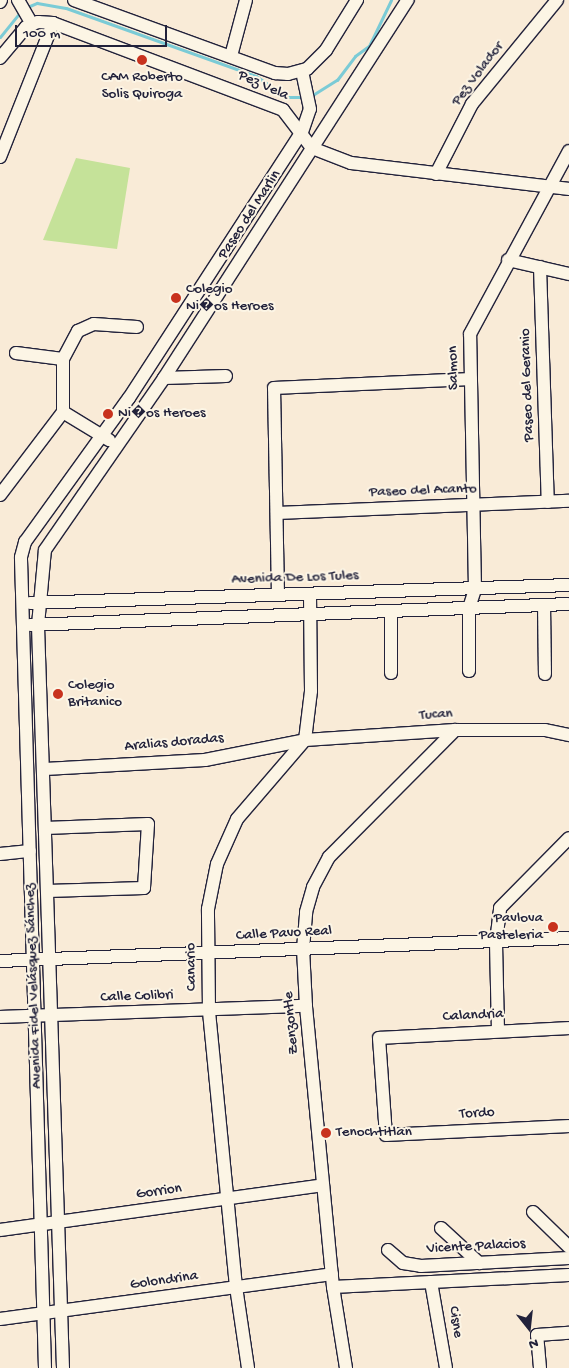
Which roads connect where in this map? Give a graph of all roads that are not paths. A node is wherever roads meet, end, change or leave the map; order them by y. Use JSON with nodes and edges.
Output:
{"nodes":[{"id":1,"x":18,"y":0,"type":"edge"},
{"id":2,"x":74,"y":0,"type":"edge"},
{"id":3,"x":246,"y":0,"type":"edge"},
{"id":4,"x":357,"y":0,"type":"edge"},
{"id":5,"x":408,"y":0,"type":"edge"},
{"id":6,"x":557,"y":0,"type":"edge"},
{"id":7,"x":53,"y":23,"type":"junction"},
{"id":8,"x":32,"y":24,"type":"junction"},
{"id":9,"x":231,"y":56,"type":"junction"},
{"id":10,"x":0,"y":58,"type":"edge"},
{"id":11,"x":302,"y":71,"type":"junction"},
{"id":12,"x":302,"y":132,"type":"junction"},
{"id":13,"x":312,"y":148,"type":"junction"},
{"id":14,"x":569,"y":151,"type":"edge"},
{"id":15,"x":0,"y":157,"type":"edge"},
{"id":16,"x":436,"y":174,"type":"junction"},
{"id":17,"x":548,"y":184,"type":"junction"},
{"id":18,"x":569,"y":189,"type":"edge"},
{"id":19,"x":508,"y":260,"type":"junction"},
{"id":20,"x":540,"y":267,"type":"junction"},
{"id":21,"x":569,"y":274,"type":"edge"},
{"id":22,"x":207,"y":278,"type":"junction"},
{"id":23,"x":222,"y":287,"type":"junction"},
{"id":24,"x":137,"y":328,"type":"dead end"},
{"id":25,"x":16,"y":353,"type":"dead end"},
{"id":26,"x":63,"y":359,"type":"junction"},
{"id":27,"x":226,"y":376,"type":"dead end"},
{"id":28,"x":164,"y":378,"type":"junction"},
{"id":29,"x":471,"y":380,"type":"junction"},
{"id":30,"x":63,"y":412,"type":"junction"},
{"id":31,"x":103,"y":436,"type":"junction"},
{"id":32,"x":118,"y":446,"type":"junction"},
{"id":33,"x":0,"y":495,"type":"edge"},
{"id":34,"x":569,"y":501,"type":"edge"},
{"id":35,"x":548,"y":502,"type":"junction"},
{"id":36,"x":474,"y":505,"type":"junction"},
{"id":37,"x":277,"y":513,"type":"junction"},
{"id":38,"x":569,"y":585,"type":"edge"},
{"id":39,"x":475,"y":588,"type":"junction"},
{"id":40,"x":310,"y":594,"type":"junction"},
{"id":41,"x":278,"y":595,"type":"junction"},
{"id":42,"x":38,"y":602,"type":"junction"},
{"id":43,"x":22,"y":603,"type":"junction"},
{"id":44,"x":569,"y":604,"type":"edge"},
{"id":45,"x":544,"y":605,"type":"junction"},
{"id":46,"x":469,"y":608,"type":"junction"},
{"id":47,"x":391,"y":611,"type":"junction"},
{"id":48,"x":310,"y":615,"type":"junction"},
{"id":49,"x":23,"y":625,"type":"junction"},
{"id":50,"x":38,"y":625,"type":"junction"},
{"id":51,"x":469,"y":671,"type":"dead end"},
{"id":52,"x":391,"y":673,"type":"dead end"},
{"id":53,"x":545,"y":674,"type":"dead end"},
{"id":54,"x":455,"y":730,"type":"junction"},
{"id":55,"x":569,"y":735,"type":"edge"},
{"id":56,"x":305,"y":740,"type":"junction"},
{"id":57,"x":45,"y":769,"type":"junction"},
{"id":58,"x":45,"y":828,"type":"junction"},
{"id":59,"x":569,"y":838,"type":"edge"},
{"id":60,"x":30,"y":851,"type":"junction"},
{"id":61,"x":0,"y":854,"type":"edge"},
{"id":62,"x":47,"y":891,"type":"junction"},
{"id":63,"x":569,"y":938,"type":"edge"},
{"id":64,"x":496,"y":942,"type":"junction"},
{"id":65,"x":303,"y":949,"type":"junction"},
{"id":66,"x":207,"y":953,"type":"junction"},
{"id":67,"x":34,"y":958,"type":"junction"},
{"id":68,"x":49,"y":958,"type":"junction"},
{"id":69,"x":0,"y":960,"type":"edge"},
{"id":70,"x":306,"y":1006,"type":"junction"},
{"id":71,"x":209,"y":1011,"type":"junction"},
{"id":72,"x":0,"y":1017,"type":"edge"},
{"id":73,"x":36,"y":1017,"type":"junction"},
{"id":74,"x":52,"y":1017,"type":"junction"},
{"id":75,"x":569,"y":1028,"type":"edge"},
{"id":76,"x":498,"y":1031,"type":"junction"},
{"id":77,"x":569,"y":1126,"type":"edge"},
{"id":78,"x":386,"y":1135,"type":"joint"},
{"id":79,"x":323,"y":1185,"type":"junction"},
{"id":80,"x":226,"y":1199,"type":"junction"},
{"id":81,"x":532,"y":1212,"type":"dead end"},
{"id":82,"x":57,"y":1223,"type":"junction"},
{"id":83,"x":41,"y":1226,"type":"junction"},
{"id":84,"x":441,"y":1228,"type":"dead end"},
{"id":85,"x":0,"y":1230,"type":"edge"},
{"id":86,"x":569,"y":1246,"type":"edge"},
{"id":87,"x":388,"y":1250,"type":"dead end"},
{"id":88,"x":569,"y":1258,"type":"edge"},
{"id":89,"x":479,"y":1263,"type":"junction"},
{"id":90,"x":332,"y":1274,"type":"junction"},
{"id":91,"x":569,"y":1275,"type":"edge"},
{"id":92,"x":431,"y":1282,"type":"junction"},
{"id":93,"x":236,"y":1287,"type":"junction"},
{"id":94,"x":334,"y":1287,"type":"junction"},
{"id":95,"x":61,"y":1312,"type":"junction"},
{"id":96,"x":44,"y":1314,"type":"junction"},
{"id":97,"x":0,"y":1319,"type":"edge"},
{"id":98,"x":569,"y":1333,"type":"edge"},
{"id":99,"x":45,"y":1368,"type":"edge"},
{"id":100,"x":63,"y":1368,"type":"edge"},
{"id":101,"x":248,"y":1368,"type":"edge"},
{"id":102,"x":346,"y":1368,"type":"edge"},
{"id":103,"x":446,"y":1368,"type":"edge"},
{"id":104,"x":540,"y":1368,"type":"edge"}],
"edges":[{"from":1,"to":8,"type":"street"},
{"from":2,"to":9,"type":"street"},
{"from":3,"to":9,"type":"street"},
{"from":4,"to":11,"type":"street"},
{"from":5,"to":13,"type":"street","name":"Paseo del Marlin"},
{"from":6,"to":16,"type":"street","name":"Pez Volador"},
{"from":7,"to":8,"type":"street"},
{"from":7,"to":12,"type":"street","name":"Pez Vela"},
{"from":7,"to":15,"type":"street"},
{"from":8,"to":10,"type":"street"},
{"from":9,"to":11,"type":"street"},
{"from":11,"to":12,"type":"street","name":"Paseo del Marlin"},
{"from":12,"to":13,"type":"street","name":"Pez Vela"},
{"from":12,"to":22,"type":"street","name":"Paseo del Marlin"},
{"from":13,"to":16,"type":"street"},
{"from":13,"to":23,"type":"street","name":"Paseo del Marlin"},
{"from":14,"to":17,"type":"street","name":"Salmon"},
{"from":16,"to":17,"type":"street"},
{"from":17,"to":18,"type":"street"},
{"from":17,"to":19,"type":"street","name":"Salmon"},
{"from":19,"to":20,"type":"street"},
{"from":19,"to":29,"type":"street","name":"Salmon"},
{"from":20,"to":21,"type":"street"},
{"from":20,"to":35,"type":"street","name":"Paseo del Geranio"},
{"from":22,"to":23,"type":"street"},
{"from":22,"to":31,"type":"street","name":"Paseo del Marlin"},
{"from":23,"to":28,"type":"street","name":"Paseo del Marlin"},
{"from":24,"to":26,"type":"street"},
{"from":25,"to":26,"type":"street"},
{"from":26,"to":30,"type":"street"},
{"from":27,"to":28,"type":"street"},
{"from":28,"to":32,"type":"street","name":"Paseo del Marlin"},
{"from":29,"to":36,"type":"street","name":"Salmon"},
{"from":29,"to":37,"type":"street"},
{"from":30,"to":31,"type":"street"},
{"from":30,"to":33,"type":"street"},
{"from":31,"to":32,"type":"street"},
{"from":31,"to":43,"type":"street","name":"Paseo del Marlin"},
{"from":32,"to":42,"type":"street","name":"Paseo del Marlin"},
{"from":34,"to":35,"type":"street","name":"Paseo del Acanto"},
{"from":35,"to":36,"type":"street","name":"Paseo del Acanto"},
{"from":36,"to":37,"type":"street","name":"Paseo del Acanto"},
{"from":36,"to":39,"type":"street","name":"Salmon"},
{"from":37,"to":41,"type":"street"},
{"from":38,"to":39,"type":"street","name":"Avenida De Los Tules"},
{"from":39,"to":40,"type":"street","name":"Avenida De Los Tules"},
{"from":39,"to":46,"type":"street","name":"Salmon"},
{"from":40,"to":41,"type":"street","name":"Avenida De Los Tules"},
{"from":40,"to":48,"type":"street"},
{"from":41,"to":42,"type":"street","name":"Avenida De Los Tules"},
{"from":42,"to":43,"type":"street","name":"Avenida De Los Tules"},
{"from":42,"to":50,"type":"street","name":"Avenida Fidel Velásquez Sánchez"},
{"from":43,"to":49,"type":"street","name":"Avenida Fidel Velásquez Sánchez"},
{"from":44,"to":45,"type":"street"},
{"from":45,"to":46,"type":"street"},
{"from":45,"to":53,"type":"street"},
{"from":46,"to":47,"type":"street"},
{"from":46,"to":51,"type":"street","name":"Salmon"},
{"from":47,"to":48,"type":"street"},
{"from":47,"to":52,"type":"street"},
{"from":48,"to":50,"type":"street"},
{"from":48,"to":56,"type":"street"},
{"from":49,"to":50,"type":"street"},
{"from":49,"to":60,"type":"street","name":"Avenida Fidel Velásquez Sánchez"},
{"from":50,"to":57,"type":"street","name":"Avenida Fidel Velásquez Sánchez"},
{"from":54,"to":55,"type":"street","name":"Tucan"},
{"from":54,"to":56,"type":"street","name":"Tucan"},
{"from":54,"to":65,"type":"street","name":"Zenzontle"},
{"from":56,"to":57,"type":"street","name":"Aralias doradas"},
{"from":56,"to":66,"type":"street","name":"Canario"},
{"from":57,"to":58,"type":"street","name":"Avenida Fidel Velásquez Sánchez"},
{"from":58,"to":62,"type":"street","name":"Avenida Fidel Velásquez Sánchez"},
{"from":58,"to":62,"type":"street"},
{"from":59,"to":64,"type":"street"},
{"from":60,"to":61,"type":"street"},
{"from":60,"to":67,"type":"street","name":"Avenida Fidel Velásquez Sánchez"},
{"from":62,"to":68,"type":"street","name":"Avenida Fidel Velásquez Sánchez"},
{"from":63,"to":64,"type":"street","name":"Calle Pavo Real"},
{"from":64,"to":65,"type":"street","name":"Calle Pavo Real"},
{"from":64,"to":76,"type":"street"},
{"from":65,"to":66,"type":"street","name":"Calle Pavo Real"},
{"from":65,"to":70,"type":"street","name":"Zenzontle"},
{"from":66,"to":68,"type":"street","name":"Calle Pavo Real"},
{"from":66,"to":71,"type":"street","name":"Canario"},
{"from":67,"to":68,"type":"street","name":"Calle Pavo Real"},
{"from":67,"to":69,"type":"street","name":"Calle Pavo Real"},
{"from":67,"to":73,"type":"street","name":"Avenida Fidel Velásquez Sánchez"},
{"from":68,"to":74,"type":"street","name":"Avenida Fidel Velásquez Sánchez"},
{"from":70,"to":71,"type":"street","name":"Calle Colibri"},
{"from":70,"to":79,"type":"street","name":"Zenzontle"},
{"from":71,"to":74,"type":"street","name":"Calle Colibri"},
{"from":71,"to":80,"type":"street","name":"Canario"},
{"from":72,"to":73,"type":"street","name":"Calle Colibri"},
{"from":73,"to":74,"type":"street","name":"Calle Colibri"},
{"from":73,"to":83,"type":"street","name":"Avenida Fidel Velásquez Sánchez"},
{"from":74,"to":82,"type":"street","name":"Avenida Fidel Velásquez Sánchez"},
{"from":75,"to":76,"type":"street","name":"Calandria"},
{"from":76,"to":78,"type":"street","name":"Calandria"},
{"from":77,"to":78,"type":"street","name":"Tordo"},
{"from":79,"to":80,"type":"street","name":"Gorrion"},
{"from":79,"to":90,"type":"street","name":"Zenzontle"},
{"from":80,"to":82,"type":"street","name":"Gorrion"},
{"from":80,"to":93,"type":"street","name":"Canario"},
{"from":81,"to":86,"type":"street"},
{"from":82,"to":83,"type":"street","name":"Gorrion"},
{"from":82,"to":95,"type":"street","name":"Avenida Fidel Velásquez Sánchez"},
{"from":83,"to":85,"type":"street","name":"Gorrion"},
{"from":83,"to":96,"type":"street","name":"Avenida Fidel Velásquez Sánchez"},
{"from":84,"to":89,"type":"street"},
{"from":87,"to":89,"type":"street","name":"Vicente Palacios"},
{"from":88,"to":89,"type":"street","name":"Vicente Palacios"},
{"from":90,"to":93,"type":"street","name":"Golondrina"},
{"from":90,"to":94,"type":"street","name":"Zenzontle"},
{"from":91,"to":92,"type":"street"},
{"from":92,"to":94,"type":"street"},
{"from":92,"to":103,"type":"street","name":"Cisne"},
{"from":93,"to":95,"type":"street","name":"Golondrina"},
{"from":93,"to":101,"type":"street","name":"Canario"},
{"from":94,"to":102,"type":"street","name":"Zenzontle"},
{"from":95,"to":96,"type":"street","name":"Golondrina"},
{"from":95,"to":100,"type":"street","name":"Avenida Fidel Velásquez Sánchez"},
{"from":96,"to":97,"type":"street","name":"Golondrina"},
{"from":96,"to":99,"type":"street","name":"Avenida Fidel Velásquez Sánchez"},
{"from":98,"to":104,"type":"street"}]}
